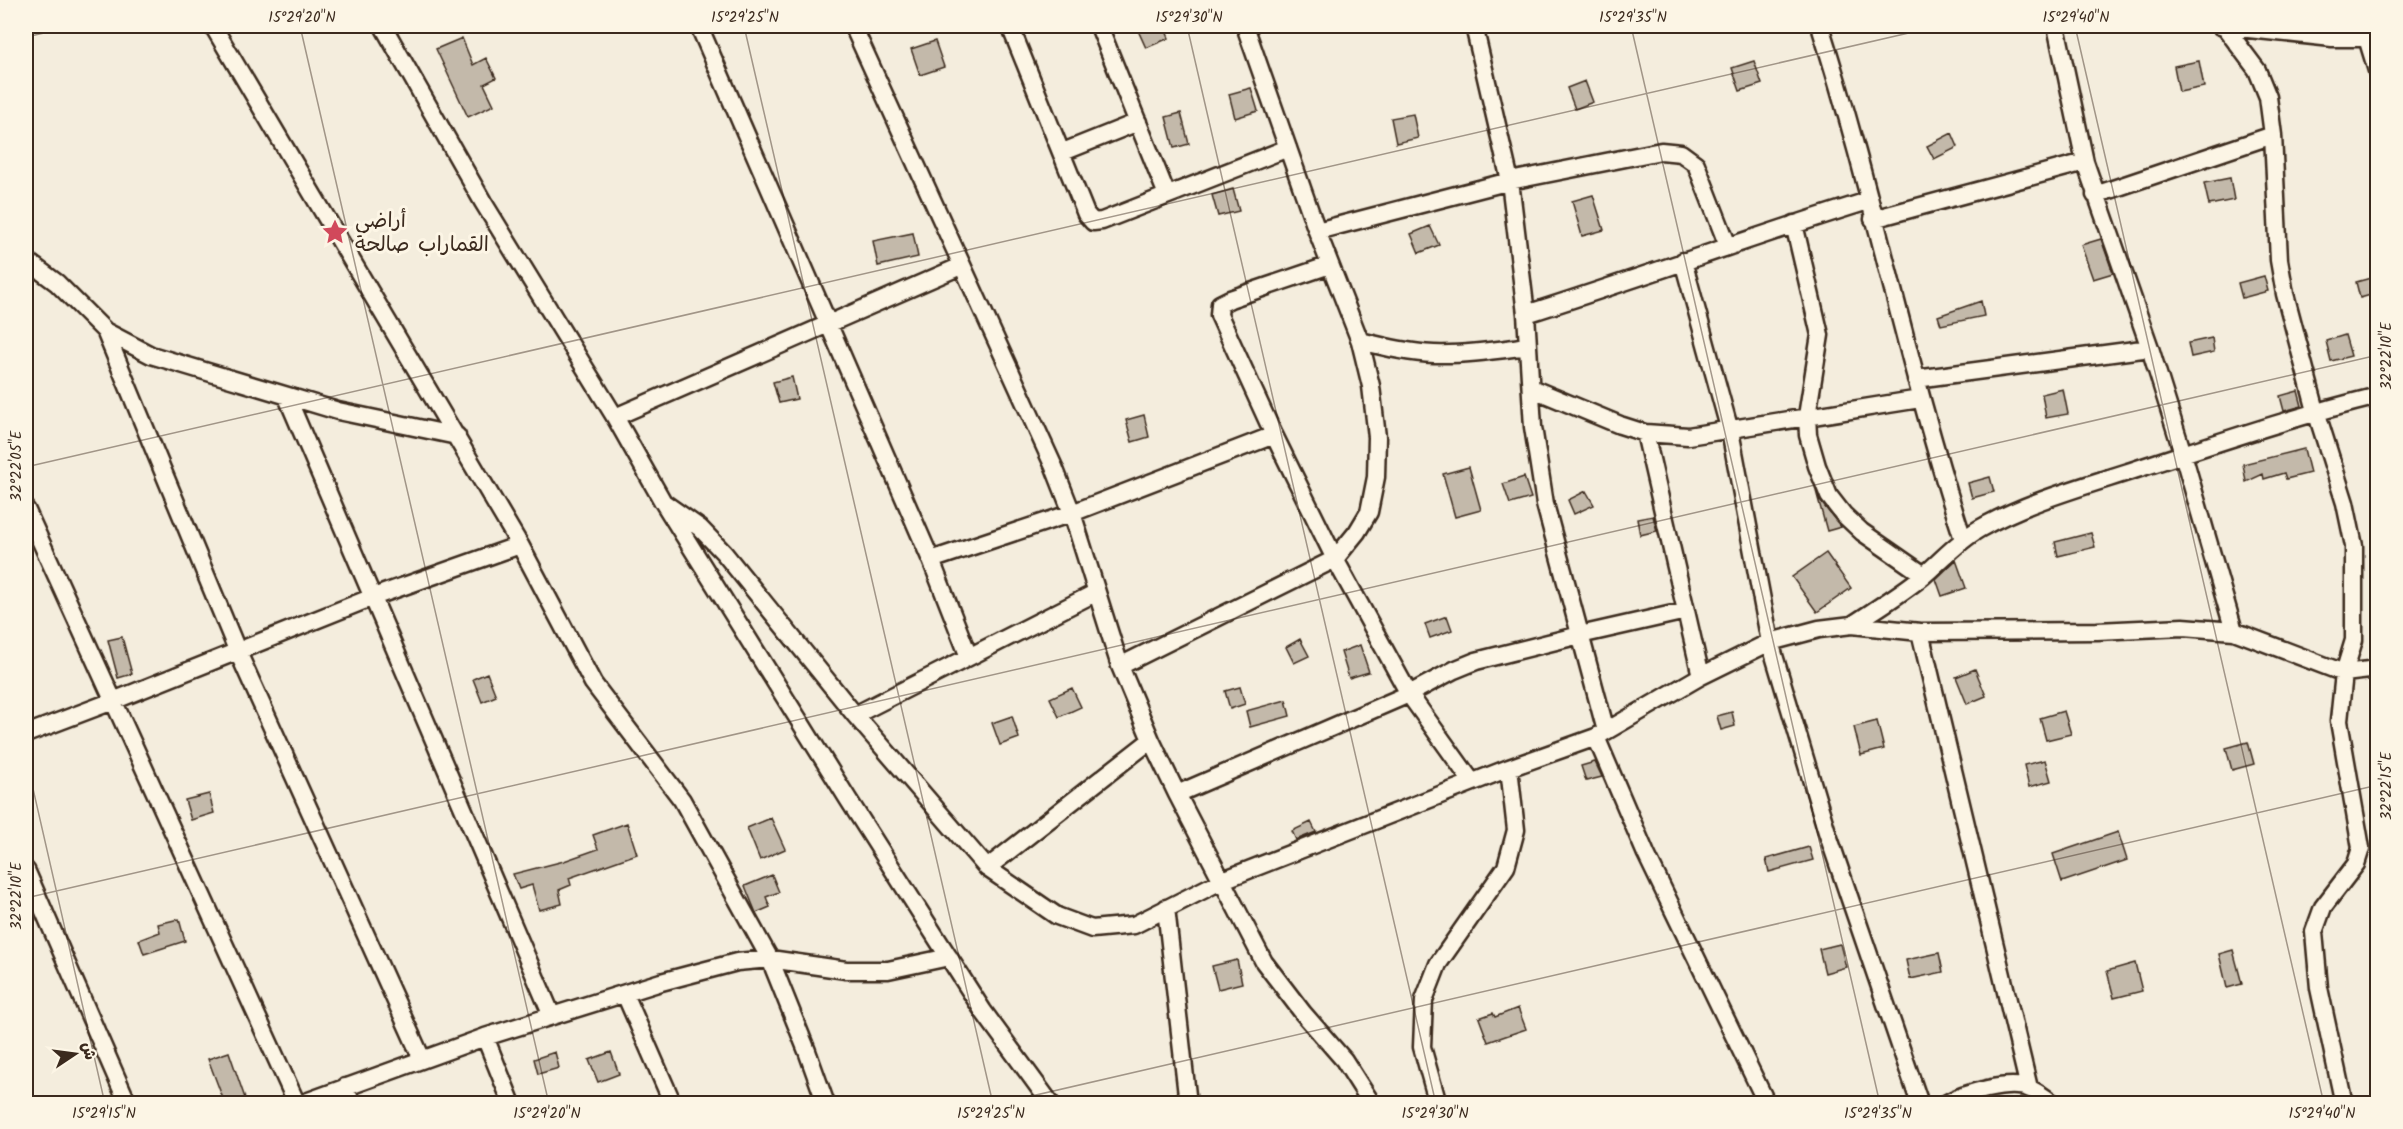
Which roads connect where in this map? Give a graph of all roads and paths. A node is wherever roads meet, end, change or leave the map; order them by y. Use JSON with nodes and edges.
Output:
{"nodes":[{"id":1,"x":213,"y":26,"type":"edge"},
{"id":2,"x":383,"y":26,"type":"edge"},
{"id":3,"x":699,"y":26,"type":"edge"},
{"id":4,"x":1010,"y":26,"type":"edge"},
{"id":5,"x":1099,"y":26,"type":"edge"},
{"id":6,"x":1245,"y":26,"type":"edge"},
{"id":7,"x":1474,"y":26,"type":"edge"},
{"id":8,"x":1820,"y":26,"type":"edge"},
{"id":9,"x":2056,"y":26,"type":"edge"},
{"id":10,"x":2221,"y":26,"type":"edge"},
{"id":11,"x":858,"y":27,"type":"edge"},
{"id":12,"x":2372,"y":38,"type":"edge"},
{"id":13,"x":2378,"y":74,"type":"edge"},
{"id":14,"x":1138,"y":122,"type":"junction"},
{"id":15,"x":2273,"y":135,"type":"junction"},
{"id":16,"x":1288,"y":148,"type":"junction"},
{"id":17,"x":1063,"y":152,"type":"junction"},
{"id":18,"x":2085,"y":162,"type":"junction"},
{"id":19,"x":1510,"y":181,"type":"junction"},
{"id":20,"x":1167,"y":195,"type":"junction"},
{"id":21,"x":2095,"y":195,"type":"junction"},
{"id":22,"x":1868,"y":201,"type":"junction"},
{"id":23,"x":1873,"y":219,"type":"junction"},
{"id":24,"x":1794,"y":224,"type":"junction"},
{"id":25,"x":1317,"y":231,"type":"junction"},
{"id":26,"x":1728,"y":246,"type":"junction"},
{"id":27,"x":26,"y":260,"type":"edge"},
{"id":28,"x":1683,"y":261,"type":"junction"},
{"id":29,"x":1330,"y":265,"type":"junction"},
{"id":30,"x":961,"y":266,"type":"junction"},
{"id":31,"x":1526,"y":314,"type":"junction"},
{"id":32,"x":829,"y":324,"type":"junction"},
{"id":33,"x":105,"y":331,"type":"junction"},
{"id":34,"x":1360,"y":341,"type":"junction"},
{"id":35,"x":1528,"y":346,"type":"junction"},
{"id":36,"x":2150,"y":348,"type":"junction"},
{"id":37,"x":1916,"y":379,"type":"junction"},
{"id":38,"x":1531,"y":387,"type":"junction"},
{"id":39,"x":2378,"y":396,"type":"edge"},
{"id":40,"x":287,"y":397,"type":"junction"},
{"id":41,"x":1920,"y":399,"type":"junction"},
{"id":42,"x":2316,"y":411,"type":"junction"},
{"id":43,"x":1807,"y":416,"type":"junction"},
{"id":44,"x":615,"y":417,"type":"junction"},
{"id":45,"x":1730,"y":431,"type":"junction"},
{"id":46,"x":1645,"y":433,"type":"junction"},
{"id":47,"x":1274,"y":435,"type":"junction"},
{"id":48,"x":457,"y":436,"type":"junction"},
{"id":49,"x":2183,"y":454,"type":"junction"},
{"id":50,"x":663,"y":502,"type":"junction"},
{"id":51,"x":26,"y":509,"type":"edge"},
{"id":52,"x":1072,"y":513,"type":"junction"},
{"id":53,"x":1963,"y":539,"type":"junction"},
{"id":54,"x":520,"y":544,"type":"junction"},
{"id":55,"x":1335,"y":559,"type":"junction"},
{"id":56,"x":931,"y":560,"type":"junction"},
{"id":57,"x":1924,"y":575,"type":"junction"},
{"id":58,"x":1095,"y":593,"type":"junction"},
{"id":59,"x":373,"y":597,"type":"junction"},
{"id":60,"x":1686,"y":611,"type":"junction"},
{"id":61,"x":1852,"y":625,"type":"junction"},
{"id":62,"x":2234,"y":631,"type":"junction"},
{"id":63,"x":1920,"y":632,"type":"junction"},
{"id":64,"x":1580,"y":635,"type":"junction"},
{"id":65,"x":1770,"y":642,"type":"junction"},
{"id":66,"x":237,"y":650,"type":"junction"},
{"id":67,"x":969,"y":657,"type":"junction"},
{"id":68,"x":1120,"y":666,"type":"junction"},
{"id":69,"x":2378,"y":669,"type":"edge"},
{"id":70,"x":2344,"y":672,"type":"junction"},
{"id":71,"x":1701,"y":676,"type":"junction"},
{"id":72,"x":1408,"y":694,"type":"junction"},
{"id":73,"x":113,"y":701,"type":"junction"},
{"id":74,"x":855,"y":715,"type":"junction"},
{"id":75,"x":26,"y":734,"type":"edge"},
{"id":76,"x":1601,"y":734,"type":"junction"},
{"id":77,"x":1151,"y":740,"type":"junction"},
{"id":78,"x":1509,"y":768,"type":"junction"},
{"id":79,"x":1472,"y":782,"type":"junction"},
{"id":80,"x":1177,"y":794,"type":"junction"},
{"id":81,"x":987,"y":868,"type":"junction"},
{"id":82,"x":26,"y":870,"type":"edge"},
{"id":83,"x":1223,"y":880,"type":"junction"},
{"id":84,"x":1166,"y":908,"type":"junction"},
{"id":85,"x":949,"y":957,"type":"junction"},
{"id":86,"x":770,"y":959,"type":"junction"},
{"id":87,"x":625,"y":993,"type":"junction"},
{"id":88,"x":552,"y":1016,"type":"junction"},
{"id":89,"x":485,"y":1037,"type":"junction"},
{"id":90,"x":423,"y":1059,"type":"junction"},
{"id":91,"x":345,"y":1087,"type":"junction"},
{"id":92,"x":2029,"y":1088,"type":"junction"},
{"id":93,"x":128,"y":1104,"type":"edge"},
{"id":94,"x":299,"y":1104,"type":"edge"},
{"id":95,"x":352,"y":1104,"type":"edge"},
{"id":96,"x":512,"y":1104,"type":"edge"},
{"id":97,"x":673,"y":1104,"type":"edge"},
{"id":98,"x":826,"y":1104,"type":"edge"},
{"id":99,"x":1051,"y":1104,"type":"edge"},
{"id":100,"x":1188,"y":1104,"type":"edge"},
{"id":101,"x":1372,"y":1104,"type":"edge"},
{"id":102,"x":1438,"y":1104,"type":"edge"},
{"id":103,"x":1767,"y":1104,"type":"edge"},
{"id":104,"x":1920,"y":1104,"type":"edge"},
{"id":105,"x":1945,"y":1104,"type":"edge"},
{"id":106,"x":2054,"y":1104,"type":"edge"},
{"id":107,"x":2344,"y":1104,"type":"edge"}],
"edges":[{"from":1,"to":48,"type":"street"},
{"from":2,"to":44,"type":"street"},
{"from":3,"to":32,"type":"street"},
{"from":4,"to":17,"type":"street"},
{"from":5,"to":14,"type":"street"},
{"from":6,"to":16,"type":"street"},
{"from":7,"to":19,"type":"street"},
{"from":8,"to":22,"type":"street"},
{"from":9,"to":18,"type":"street"},
{"from":10,"to":12,"type":"street"},
{"from":10,"to":15,"type":"street"},
{"from":11,"to":30,"type":"street"},
{"from":12,"to":13,"type":"street"},
{"from":14,"to":17,"type":"street"},
{"from":14,"to":20,"type":"street"},
{"from":15,"to":21,"type":"street"},
{"from":15,"to":42,"type":"street"},
{"from":16,"to":20,"type":"street"},
{"from":16,"to":25,"type":"street"},
{"from":17,"to":20,"type":"street"},
{"from":18,"to":21,"type":"street"},
{"from":18,"to":23,"type":"street"},
{"from":19,"to":25,"type":"street"},
{"from":19,"to":26,"type":"street"},
{"from":19,"to":31,"type":"street"},
{"from":21,"to":36,"type":"street"},
{"from":22,"to":23,"type":"street"},
{"from":22,"to":24,"type":"street"},
{"from":23,"to":37,"type":"street"},
{"from":24,"to":26,"type":"street"},
{"from":24,"to":43,"type":"street"},
{"from":25,"to":29,"type":"street"},
{"from":26,"to":28,"type":"street"},
{"from":27,"to":33,"type":"street"},
{"from":28,"to":31,"type":"street"},
{"from":28,"to":45,"type":"street"},
{"from":29,"to":34,"type":"street"},
{"from":29,"to":47,"type":"street"},
{"from":30,"to":32,"type":"street"},
{"from":30,"to":52,"type":"street"},
{"from":31,"to":35,"type":"street"},
{"from":32,"to":44,"type":"street"},
{"from":32,"to":56,"type":"street"},
{"from":33,"to":40,"type":"street"},
{"from":33,"to":66,"type":"street"},
{"from":34,"to":35,"type":"street"},
{"from":34,"to":55,"type":"street"},
{"from":35,"to":38,"type":"street"},
{"from":36,"to":37,"type":"street"},
{"from":36,"to":49,"type":"street"},
{"from":37,"to":41,"type":"street"},
{"from":38,"to":46,"type":"street"},
{"from":38,"to":64,"type":"street"},
{"from":39,"to":42,"type":"street"},
{"from":40,"to":48,"type":"street"},
{"from":40,"to":59,"type":"street"},
{"from":41,"to":43,"type":"street"},
{"from":41,"to":53,"type":"street"},
{"from":42,"to":49,"type":"street"},
{"from":42,"to":70,"type":"street"},
{"from":43,"to":45,"type":"street"},
{"from":43,"to":57,"type":"street"},
{"from":44,"to":50,"type":"street"},
{"from":45,"to":46,"type":"street"},
{"from":45,"to":65,"type":"street"},
{"from":46,"to":60,"type":"street"},
{"from":47,"to":52,"type":"street"},
{"from":47,"to":55,"type":"street"},
{"from":48,"to":54,"type":"street"},
{"from":49,"to":53,"type":"street"},
{"from":49,"to":62,"type":"street"},
{"from":50,"to":74,"type":"street"},
{"from":50,"to":85,"type":"street"},
{"from":51,"to":73,"type":"street"},
{"from":52,"to":56,"type":"street"},
{"from":52,"to":58,"type":"street"},
{"from":53,"to":57,"type":"street"},
{"from":54,"to":59,"type":"street"},
{"from":54,"to":86,"type":"street"},
{"from":55,"to":68,"type":"street"},
{"from":55,"to":72,"type":"street"},
{"from":56,"to":67,"type":"street"},
{"from":57,"to":61,"type":"street"},
{"from":58,"to":67,"type":"street"},
{"from":58,"to":68,"type":"street"},
{"from":59,"to":66,"type":"street"},
{"from":59,"to":88,"type":"street"},
{"from":60,"to":64,"type":"street"},
{"from":60,"to":71,"type":"street"},
{"from":61,"to":63,"type":"street"},
{"from":61,"to":65,"type":"street"},
{"from":62,"to":63,"type":"street"},
{"from":62,"to":70,"type":"street"},
{"from":63,"to":92,"type":"street"},
{"from":64,"to":72,"type":"street"},
{"from":64,"to":76,"type":"street"},
{"from":65,"to":71,"type":"street"},
{"from":65,"to":104,"type":"street"},
{"from":66,"to":73,"type":"street"},
{"from":66,"to":90,"type":"street"},
{"from":67,"to":74,"type":"street"},
{"from":68,"to":77,"type":"street"},
{"from":69,"to":70,"type":"street"},
{"from":70,"to":107,"type":"street"},
{"from":71,"to":76,"type":"street"},
{"from":72,"to":79,"type":"street"},
{"from":72,"to":80,"type":"street"},
{"from":73,"to":75,"type":"street"},
{"from":73,"to":94,"type":"street"},
{"from":74,"to":81,"type":"street"},
{"from":76,"to":78,"type":"street"},
{"from":76,"to":103,"type":"street"},
{"from":77,"to":80,"type":"street"},
{"from":77,"to":81,"type":"street"},
{"from":78,"to":79,"type":"street"},
{"from":78,"to":102,"type":"street"},
{"from":79,"to":83,"type":"street"},
{"from":80,"to":83,"type":"street"},
{"from":81,"to":84,"type":"street"},
{"from":82,"to":93,"type":"street"},
{"from":83,"to":84,"type":"street"},
{"from":83,"to":101,"type":"street"},
{"from":84,"to":100,"type":"street"},
{"from":85,"to":86,"type":"street"},
{"from":85,"to":99,"type":"street"},
{"from":86,"to":87,"type":"street"},
{"from":86,"to":98,"type":"street"},
{"from":87,"to":88,"type":"street"},
{"from":87,"to":97,"type":"street"},
{"from":88,"to":89,"type":"street"},
{"from":89,"to":90,"type":"street"},
{"from":89,"to":96,"type":"street"},
{"from":90,"to":91,"type":"street"},
{"from":91,"to":94,"type":"street"},
{"from":91,"to":95,"type":"street"},
{"from":92,"to":105,"type":"street"},
{"from":92,"to":106,"type":"street"}]}
